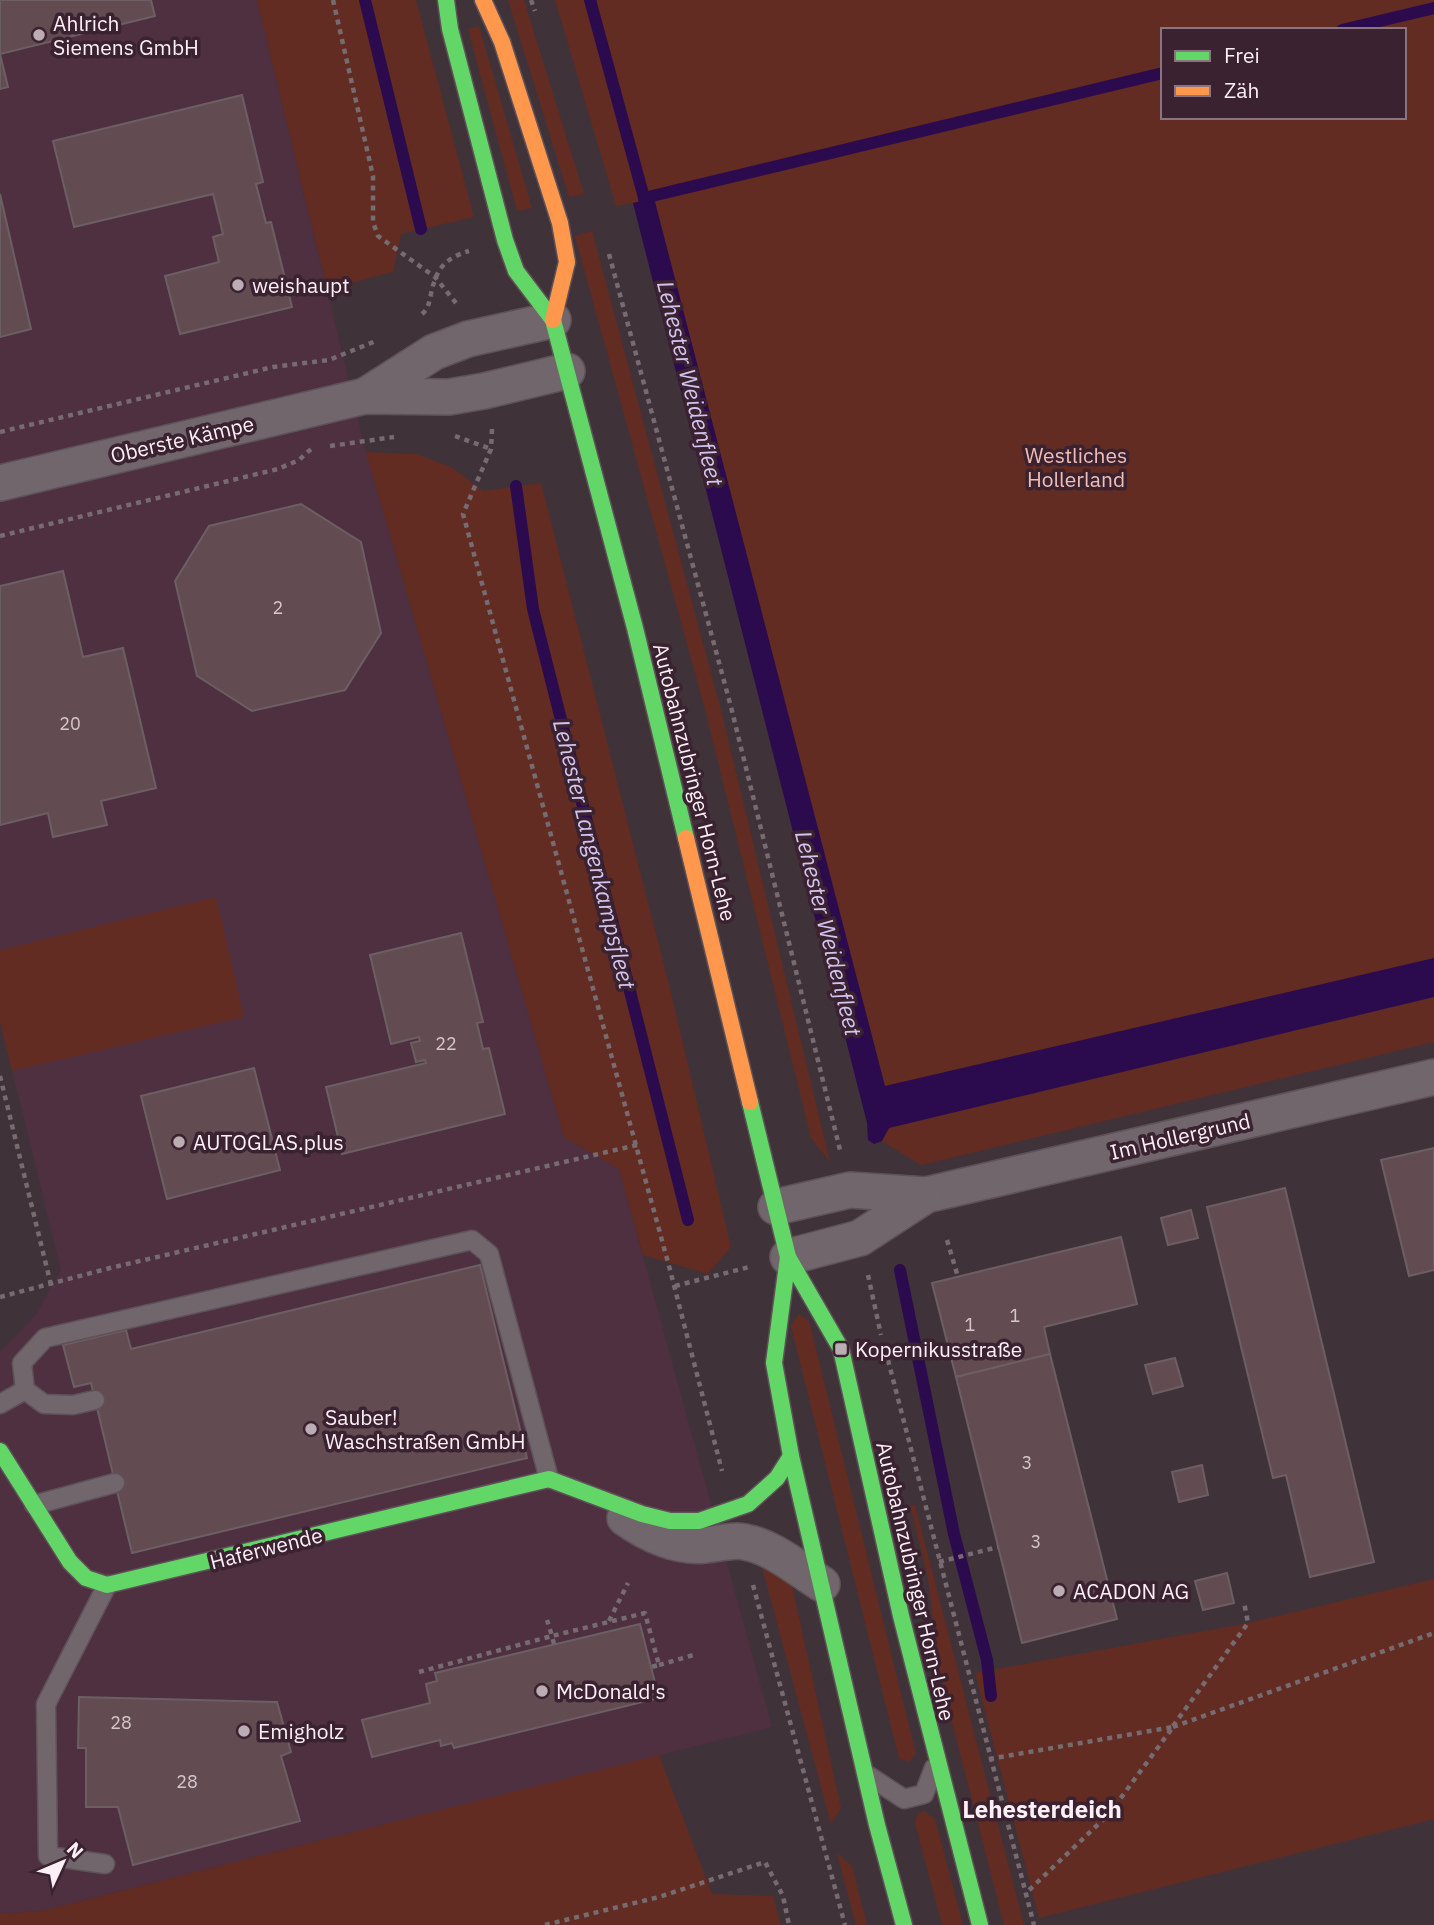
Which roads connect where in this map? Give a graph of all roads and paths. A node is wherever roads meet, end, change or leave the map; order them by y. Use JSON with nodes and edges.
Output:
{"nodes":[{"id":1,"x":333,"y":0,"type":"edge"},
{"id":2,"x":446,"y":0,"type":"edge"},
{"id":3,"x":483,"y":0,"type":"edge"},
{"id":4,"x":531,"y":0,"type":"edge"},
{"id":5,"x":535,"y":13,"type":"dead end"},
{"id":6,"x":608,"y":252,"type":"dead end"},
{"id":7,"x":420,"y":316,"type":"dead end"},
{"id":8,"x":553,"y":320,"type":"junction"},
{"id":9,"x":380,"y":339,"type":"dead end"},
{"id":10,"x":567,"y":371,"type":"junction"},
{"id":11,"x":365,"y":396,"type":"junction"},
{"id":12,"x":0,"y":432,"type":"edge"},
{"id":13,"x":444,"y":435,"type":"dead end"},
{"id":14,"x":399,"y":436,"type":"dead end"},
{"id":15,"x":0,"y":482,"type":"edge"},
{"id":16,"x":0,"y":536,"type":"edge"},
{"id":17,"x":0,"y":1076,"type":"edge"},
{"id":18,"x":1434,"y":1077,"type":"edge"},
{"id":19,"x":636,"y":1145,"type":"junction"},
{"id":20,"x":850,"y":1190,"type":"junction"},
{"id":21,"x":926,"y":1195,"type":"junction"},
{"id":22,"x":776,"y":1207,"type":"junction"},
{"id":23,"x":860,"y":1238,"type":"junction"},
{"id":24,"x":947,"y":1240,"type":"dead end"},
{"id":25,"x":788,"y":1257,"type":"junction"},
{"id":26,"x":958,"y":1277,"type":"dead end"},
{"id":27,"x":51,"y":1285,"type":"junction"},
{"id":28,"x":675,"y":1286,"type":"junction"},
{"id":29,"x":0,"y":1297,"type":"edge"},
{"id":30,"x":884,"y":1346,"type":"dead end"},
{"id":31,"x":887,"y":1360,"type":"dead end"},
{"id":32,"x":25,"y":1390,"type":"junction"},
{"id":33,"x":95,"y":1400,"type":"dead end"},
{"id":34,"x":0,"y":1404,"type":"edge"},
{"id":35,"x":0,"y":1451,"type":"edge"},
{"id":36,"x":791,"y":1456,"type":"junction"},
{"id":37,"x":549,"y":1479,"type":"junction"},
{"id":38,"x":115,"y":1483,"type":"dead end"},
{"id":39,"x":593,"y":1496,"type":"joint"},
{"id":40,"x":34,"y":1505,"type":"junction"},
{"id":41,"x":737,"y":1525,"type":"junction"},
{"id":42,"x":998,"y":1547,"type":"dead end"},
{"id":43,"x":939,"y":1562,"type":"junction"},
{"id":44,"x":628,"y":1583,"type":"dead end"},
{"id":45,"x":821,"y":1584,"type":"junction"},
{"id":46,"x":107,"y":1585,"type":"junction"},
{"id":47,"x":1244,"y":1602,"type":"dead end"},
{"id":48,"x":547,"y":1620,"type":"dead end"},
{"id":49,"x":609,"y":1622,"type":"junction"},
{"id":50,"x":1434,"y":1633,"type":"edge"},
{"id":51,"x":552,"y":1636,"type":"junction"},
{"id":52,"x":554,"y":1644,"type":"dead end"},
{"id":53,"x":697,"y":1654,"type":"dead end"},
{"id":54,"x":659,"y":1665,"type":"junction"},
{"id":55,"x":651,"y":1667,"type":"dead end"},
{"id":56,"x":419,"y":1672,"type":"dead end"},
{"id":57,"x":1173,"y":1727,"type":"junction"},
{"id":58,"x":989,"y":1759,"type":"junction"},
{"id":59,"x":937,"y":1760,"type":"junction"},
{"id":60,"x":866,"y":1774,"type":"junction"},
{"id":61,"x":105,"y":1864,"type":"dead end"},
{"id":62,"x":1026,"y":1893,"type":"junction"},
{"id":63,"x":545,"y":1925,"type":"edge"},
{"id":64,"x":789,"y":1925,"type":"edge"},
{"id":65,"x":845,"y":1925,"type":"edge"},
{"id":66,"x":904,"y":1925,"type":"edge"},
{"id":67,"x":980,"y":1925,"type":"edge"},
{"id":68,"x":1034,"y":1925,"type":"edge"}],
"edges":[{"from":1,"to":7,"type":"path"},
{"from":2,"to":8,"type":"main road","name":"Autobahnzubringer Horn-Lehe"},
{"from":3,"to":8,"type":"main road","name":"Autobahnzubringer Horn-Lehe"},
{"from":4,"to":5,"type":"path"},
{"from":6,"to":20,"type":"path"},
{"from":8,"to":10,"type":"main road","name":"Autobahnzubringer Horn-Lehe"},
{"from":8,"to":11,"type":"street","name":"Oberste Kämpe"},
{"from":9,"to":12,"type":"path"},
{"from":10,"to":11,"type":"street","name":"Oberste Kämpe"},
{"from":10,"to":22,"type":"main road","name":"Autobahnzubringer Horn-Lehe"},
{"from":11,"to":15,"type":"street","name":"Oberste Kämpe"},
{"from":13,"to":19,"type":"path"},
{"from":14,"to":16,"type":"path"},
{"from":17,"to":27,"type":"path"},
{"from":18,"to":21,"type":"street","name":"Im Hollergrund"},
{"from":19,"to":27,"type":"path"},
{"from":19,"to":28,"type":"path"},
{"from":20,"to":21,"type":"street","name":"Im Hollergrund"},
{"from":20,"to":22,"type":"street","name":"Im Hollergrund"},
{"from":21,"to":23,"type":"street","name":"Im Hollergrund"},
{"from":22,"to":25,"type":"main road","name":"Autobahnzubringer Horn-Lehe"},
{"from":23,"to":25,"type":"street","name":"Im Hollergrund"},
{"from":23,"to":30,"type":"path"},
{"from":24,"to":26,"type":"path"},
{"from":25,"to":28,"type":"path"},
{"from":25,"to":36,"type":"main road","name":"Autobahnzubringer Horn-Lehe"},
{"from":25,"to":59,"type":"main road","name":"Autobahnzubringer Horn-Lehe"},
{"from":27,"to":29,"type":"path"},
{"from":28,"to":41,"type":"path"},
{"from":31,"to":43,"type":"path"},
{"from":32,"to":33,"type":"lane"},
{"from":32,"to":34,"type":"lane"},
{"from":32,"to":37,"type":"lane"},
{"from":35,"to":40,"type":"main road"},
{"from":36,"to":41,"type":"main road"},
{"from":36,"to":45,"type":"main road","name":"Autobahnzubringer Horn-Lehe"},
{"from":37,"to":39,"type":"main road"},
{"from":37,"to":46,"type":"main road","name":"Haferwende"},
{"from":38,"to":40,"type":"lane"},
{"from":39,"to":41,"type":"street"},
{"from":40,"to":46,"type":"main road"},
{"from":41,"to":45,"type":"street"},
{"from":41,"to":65,"type":"path"},
{"from":42,"to":43,"type":"path"},
{"from":43,"to":58,"type":"path"},
{"from":44,"to":49,"type":"path"},
{"from":45,"to":60,"type":"main road","name":"Autobahnzubringer Horn-Lehe"},
{"from":46,"to":61,"type":"lane"},
{"from":47,"to":57,"type":"path"},
{"from":48,"to":51,"type":"path"},
{"from":49,"to":51,"type":"path"},
{"from":49,"to":54,"type":"path"},
{"from":50,"to":57,"type":"path"},
{"from":51,"to":52,"type":"path"},
{"from":51,"to":56,"type":"path"},
{"from":53,"to":54,"type":"path"},
{"from":54,"to":55,"type":"path"},
{"from":57,"to":58,"type":"path"},
{"from":57,"to":62,"type":"path"},
{"from":58,"to":62,"type":"path"},
{"from":59,"to":60,"type":"lane"},
{"from":59,"to":67,"type":"main road","name":"Autobahnzubringer Horn-Lehe"},
{"from":60,"to":66,"type":"main road","name":"Autobahnzubringer Horn-Lehe"},
{"from":62,"to":68,"type":"path"},
{"from":63,"to":64,"type":"path"}]}
